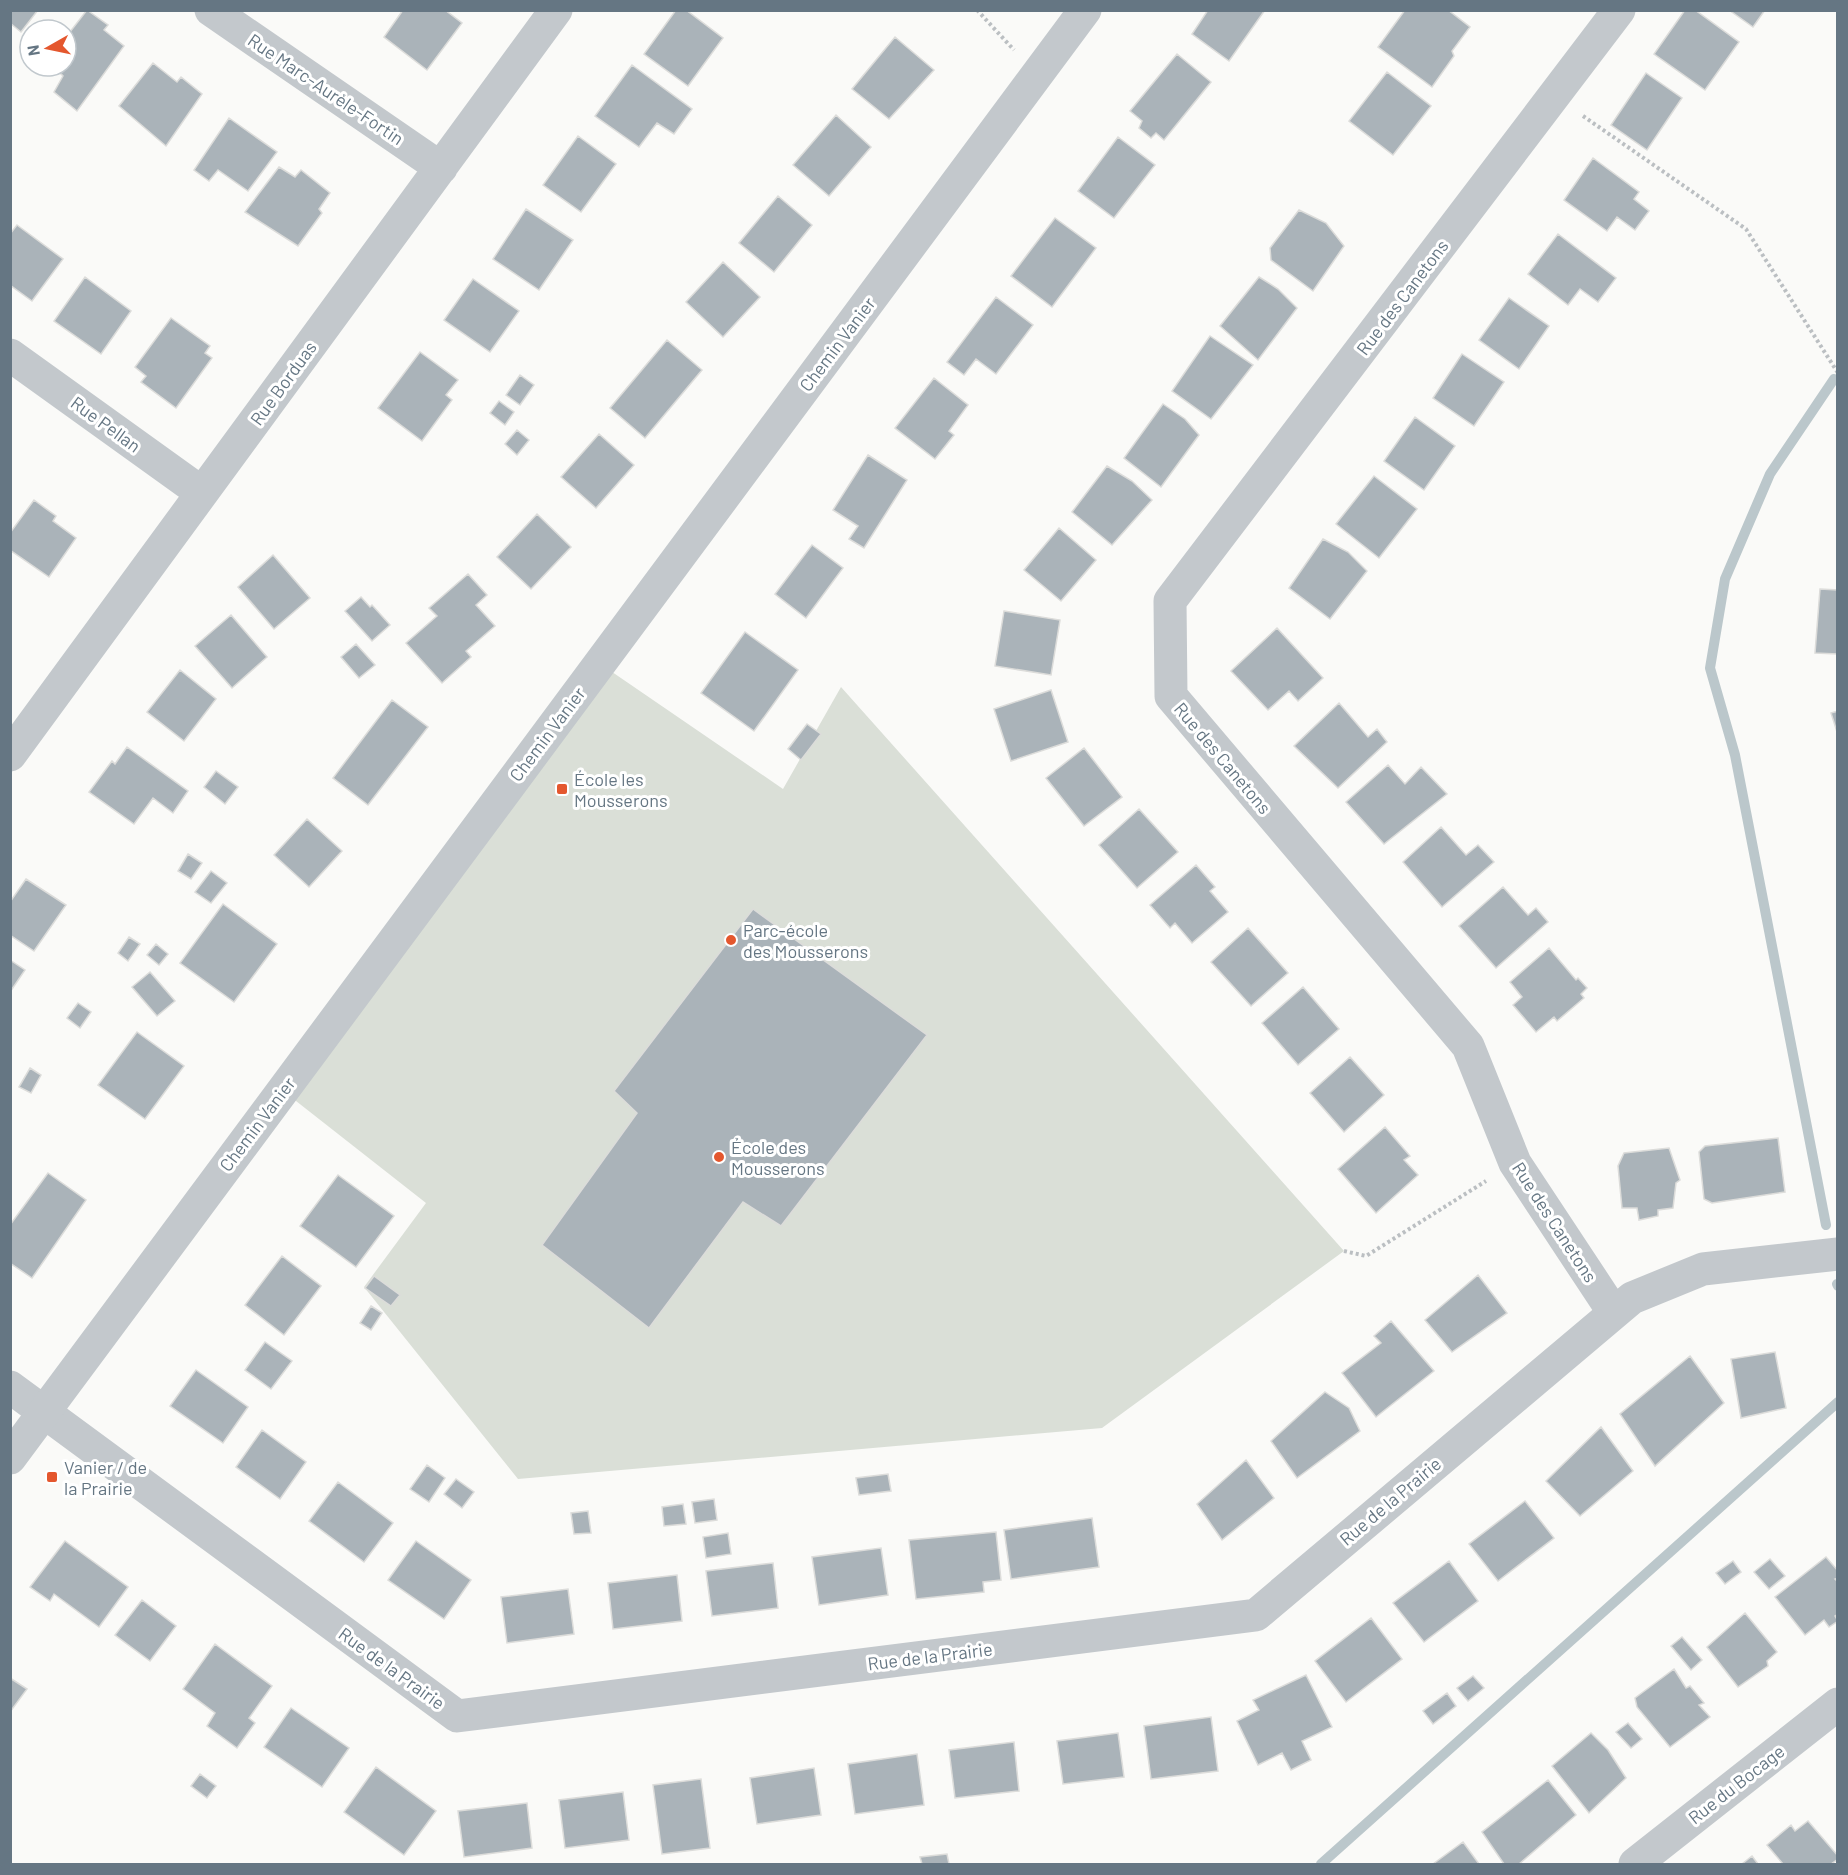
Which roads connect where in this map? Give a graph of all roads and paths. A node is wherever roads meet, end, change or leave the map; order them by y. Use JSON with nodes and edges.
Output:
{"nodes":[{"id":1,"x":211,"y":10,"type":"edge"},
{"id":2,"x":556,"y":10,"type":"edge"},
{"id":3,"x":977,"y":10,"type":"edge"},
{"id":4,"x":1085,"y":10,"type":"edge"},
{"id":5,"x":1607,"y":15,"type":"edge"},
{"id":6,"x":1038,"y":74,"type":"junction"},
{"id":7,"x":1555,"y":96,"type":"junction"},
{"id":8,"x":441,"y":168,"type":"junction"},
{"id":9,"x":10,"y":355,"type":"edge"},
{"id":10,"x":1838,"y":373,"type":"edge"},
{"id":11,"x":202,"y":493,"type":"junction"},
{"id":12,"x":10,"y":755,"type":"edge"},
{"id":13,"x":1515,"y":1163,"type":"junction"},
{"id":14,"x":1344,"y":1251,"type":"dead end"},
{"id":15,"x":1838,"y":1254,"type":"edge"},
{"id":16,"x":1614,"y":1313,"type":"junction"},
{"id":17,"x":10,"y":1387,"type":"edge"},
{"id":18,"x":44,"y":1412,"type":"junction"},
{"id":19,"x":10,"y":1458,"type":"edge"},
{"id":20,"x":1838,"y":1704,"type":"edge"},
{"id":21,"x":1635,"y":1864,"type":"edge"}],
"edges":[{"from":1,"to":8,"type":"street","name":"Rue Marc-Aurèle-Fortin"},
{"from":2,"to":8,"type":"street","name":"Rue Borduas"},
{"from":3,"to":6,"type":"path"},
{"from":4,"to":6,"type":"street","name":"Chemin Vanier"},
{"from":5,"to":7,"type":"street","name":"Rue des Canetons"},
{"from":6,"to":18,"type":"street","name":"Chemin Vanier"},
{"from":7,"to":10,"type":"path"},
{"from":7,"to":13,"type":"street","name":"Rue des Canetons"},
{"from":8,"to":11,"type":"street","name":"Rue Borduas"},
{"from":9,"to":11,"type":"street","name":"Rue Pellan"},
{"from":11,"to":12,"type":"street","name":"Rue Borduas"},
{"from":13,"to":14,"type":"path"},
{"from":13,"to":16,"type":"street","name":"Rue des Canetons"},
{"from":15,"to":16,"type":"street","name":"Rue de la Prairie"},
{"from":16,"to":18,"type":"street","name":"Rue de la Prairie"},
{"from":17,"to":18,"type":"street","name":"Rue de la Prairie"},
{"from":18,"to":19,"type":"street","name":"Chemin Vanier"},
{"from":20,"to":21,"type":"street","name":"Rue du Bocage"}]}
